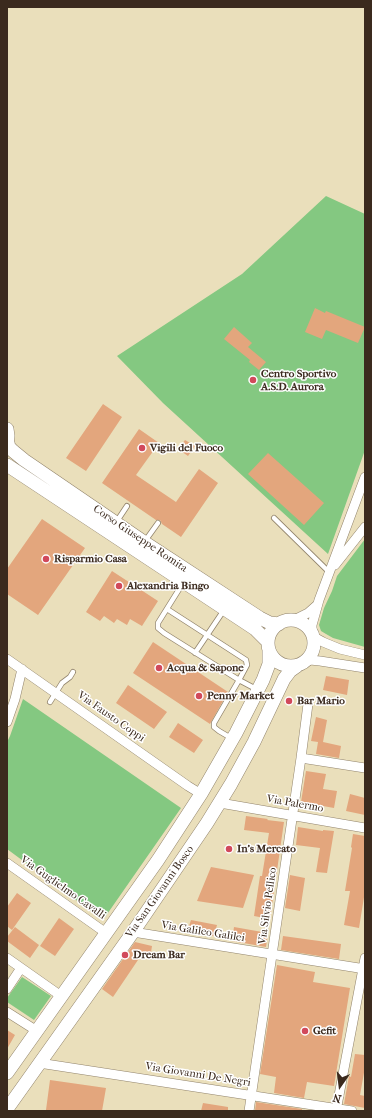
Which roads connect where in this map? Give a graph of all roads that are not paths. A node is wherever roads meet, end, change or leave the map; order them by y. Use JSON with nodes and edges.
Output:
{"nodes":[{"id":1,"x":7,"y":429,"type":"edge"},
{"id":2,"x":7,"y":444,"type":"edge"},
{"id":3,"x":7,"y":465,"type":"edge"},
{"id":4,"x":365,"y":477,"type":"edge"},
{"id":5,"x":127,"y":506,"type":"dead end"},
{"id":6,"x":274,"y":518,"type":"dead end"},
{"id":7,"x":158,"y":523,"type":"dead end"},
{"id":8,"x":365,"y":527,"type":"edge"},
{"id":9,"x":112,"y":528,"type":"junction"},
{"id":10,"x":144,"y":542,"type":"junction"},
{"id":11,"x":329,"y":572,"type":"junction"},
{"id":12,"x":183,"y":582,"type":"junction"},
{"id":13,"x":319,"y":600,"type":"junction"},
{"id":14,"x":167,"y":609,"type":"junction"},
{"id":15,"x":224,"y":610,"type":"junction"},
{"id":16,"x":286,"y":622,"type":"junction"},
{"id":17,"x":207,"y":635,"type":"junction"},
{"id":18,"x":312,"y":635,"type":"junction"},
{"id":19,"x":269,"y":647,"type":"junction"},
{"id":20,"x":195,"y":653,"type":"junction"},
{"id":21,"x":365,"y":655,"type":"edge"},
{"id":22,"x":7,"y":659,"type":"edge"},
{"id":23,"x":301,"y":664,"type":"junction"},
{"id":24,"x":365,"y":668,"type":"edge"},
{"id":25,"x":22,"y":669,"type":"junction"},
{"id":26,"x":73,"y":672,"type":"dead end"},
{"id":27,"x":239,"y":680,"type":"junction"},
{"id":28,"x":258,"y":690,"type":"junction"},
{"id":29,"x":56,"y":693,"type":"junction"},
{"id":30,"x":50,"y":702,"type":"dead end"},
{"id":31,"x":308,"y":704,"type":"dead end"},
{"id":32,"x":7,"y":722,"type":"edge"},
{"id":33,"x":233,"y":739,"type":"junction"},
{"id":34,"x":301,"y":758,"type":"junction"},
{"id":35,"x":365,"y":768,"type":"edge"},
{"id":36,"x":201,"y":794,"type":"junction"},
{"id":37,"x":220,"y":803,"type":"junction"},
{"id":38,"x":293,"y":816,"type":"junction"},
{"id":39,"x":365,"y":828,"type":"edge"},
{"id":40,"x":7,"y":863,"type":"edge"},
{"id":41,"x":109,"y":929,"type":"junction"},
{"id":42,"x":133,"y":932,"type":"junction"},
{"id":43,"x":273,"y":955,"type":"junction"},
{"id":44,"x":7,"y":958,"type":"edge"},
{"id":45,"x":365,"y":958,"type":"edge"},
{"id":46,"x":21,"y":968,"type":"junction"},
{"id":47,"x":364,"y":969,"type":"edge"},
{"id":48,"x":7,"y":989,"type":"edge"},
{"id":49,"x":61,"y":996,"type":"junction"},
{"id":50,"x":7,"y":1012,"type":"edge"},
{"id":51,"x":37,"y":1031,"type":"junction"},
{"id":52,"x":22,"y":1052,"type":"junction"},
{"id":53,"x":39,"y":1063,"type":"junction"},
{"id":54,"x":7,"y":1073,"type":"edge"},
{"id":55,"x":252,"y":1095,"type":"junction"},
{"id":56,"x":7,"y":1109,"type":"edge"},
{"id":57,"x":336,"y":1110,"type":"edge"},
{"id":58,"x":249,"y":1111,"type":"edge"},
{"id":59,"x":352,"y":1111,"type":"edge"}],
"edges":[{"from":1,"to":2,"type":"main road"},
{"from":2,"to":9,"type":"main road","name":"Corso Giuseppe Romita"},
{"from":3,"to":9,"type":"main road","name":"Corso Giuseppe Romita"},
{"from":4,"to":11,"type":"street"},
{"from":5,"to":9,"type":"lane"},
{"from":6,"to":11,"type":"lane"},
{"from":7,"to":10,"type":"lane"},
{"from":8,"to":11,"type":"street"},
{"from":9,"to":10,"type":"main road","name":"Corso Giuseppe Romita"},
{"from":9,"to":12,"type":"main road","name":"Corso Giuseppe Romita"},
{"from":10,"to":16,"type":"main road","name":"Corso Giuseppe Romita"},
{"from":11,"to":13,"type":"street"},
{"from":12,"to":14,"type":"lane"},
{"from":12,"to":15,"type":"main road","name":"Corso Giuseppe Romita"},
{"from":13,"to":16,"type":"street"},
{"from":13,"to":18,"type":"street"},
{"from":14,"to":17,"type":"lane"},
{"from":14,"to":20,"type":"lane"},
{"from":15,"to":17,"type":"lane"},
{"from":15,"to":19,"type":"main road","name":"Corso Giuseppe Romita"},
{"from":16,"to":18,"type":"main road"},
{"from":16,"to":19,"type":"main road"},
{"from":17,"to":20,"type":"lane"},
{"from":17,"to":27,"type":"lane"},
{"from":18,"to":21,"type":"street"},
{"from":18,"to":23,"type":"main road"},
{"from":19,"to":23,"type":"main road"},
{"from":19,"to":28,"type":"main road","name":"Via San Giovanni Bosco"},
{"from":20,"to":27,"type":"lane"},
{"from":22,"to":25,"type":"street","name":"Via Fausto Coppi"},
{"from":23,"to":24,"type":"street"},
{"from":23,"to":37,"type":"main road","name":"Via San Giovanni Bosco"},
{"from":25,"to":29,"type":"street","name":"Via Fausto Coppi"},
{"from":25,"to":32,"type":"street"},
{"from":26,"to":29,"type":"lane"},
{"from":27,"to":28,"type":"lane"},
{"from":27,"to":33,"type":"lane"},
{"from":28,"to":33,"type":"main road","name":"Via San Giovanni Bosco"},
{"from":29,"to":30,"type":"lane"},
{"from":29,"to":36,"type":"street","name":"Via Fausto Coppi"},
{"from":31,"to":34,"type":"street","name":"Via Silvio Pellico"},
{"from":33,"to":36,"type":"main road","name":"Via San Giovanni Bosco"},
{"from":34,"to":35,"type":"street"},
{"from":34,"to":38,"type":"street","name":"Via Silvio Pellico"},
{"from":36,"to":37,"type":"main road"},
{"from":36,"to":41,"type":"main road","name":"Via San Giovanni Bosco"},
{"from":37,"to":38,"type":"street","name":"Via Palermo"},
{"from":37,"to":42,"type":"main road","name":"Via San Giovanni Bosco"},
{"from":38,"to":39,"type":"street","name":"Via Palermo"},
{"from":38,"to":43,"type":"street","name":"Via Silvio Pellico"},
{"from":40,"to":41,"type":"street","name":"Via Guglielmo Cavalli"},
{"from":41,"to":42,"type":"main road"},
{"from":41,"to":49,"type":"main road","name":"Via San Giovanni Bosco"},
{"from":42,"to":43,"type":"street","name":"Via Galileo Galilei"},
{"from":42,"to":53,"type":"main road","name":"Via San Giovanni Bosco"},
{"from":43,"to":47,"type":"street","name":"Via Galileo Galilei"},
{"from":43,"to":55,"type":"street","name":"Via Silvio Pellico"},
{"from":44,"to":46,"type":"street"},
{"from":45,"to":47,"type":"street"},
{"from":46,"to":48,"type":"street"},
{"from":46,"to":49,"type":"street"},
{"from":47,"to":57,"type":"street"},
{"from":49,"to":51,"type":"main road","name":"Via San Giovanni Bosco"},
{"from":50,"to":51,"type":"street"},
{"from":51,"to":52,"type":"main road","name":"Via San Giovanni Bosco"},
{"from":52,"to":53,"type":"main road"},
{"from":52,"to":54,"type":"main road","name":"Via San Giovanni Bosco"},
{"from":53,"to":55,"type":"street","name":"Via Giovanni De Negri"},
{"from":53,"to":56,"type":"main road","name":"Via San Giovanni Bosco"},
{"from":55,"to":57,"type":"street","name":"Via Giovanni De Negri"},
{"from":55,"to":58,"type":"street","name":"Via Silvio Pellico"},
{"from":57,"to":59,"type":"street","name":"Via Giovanni De Negri"}]}
